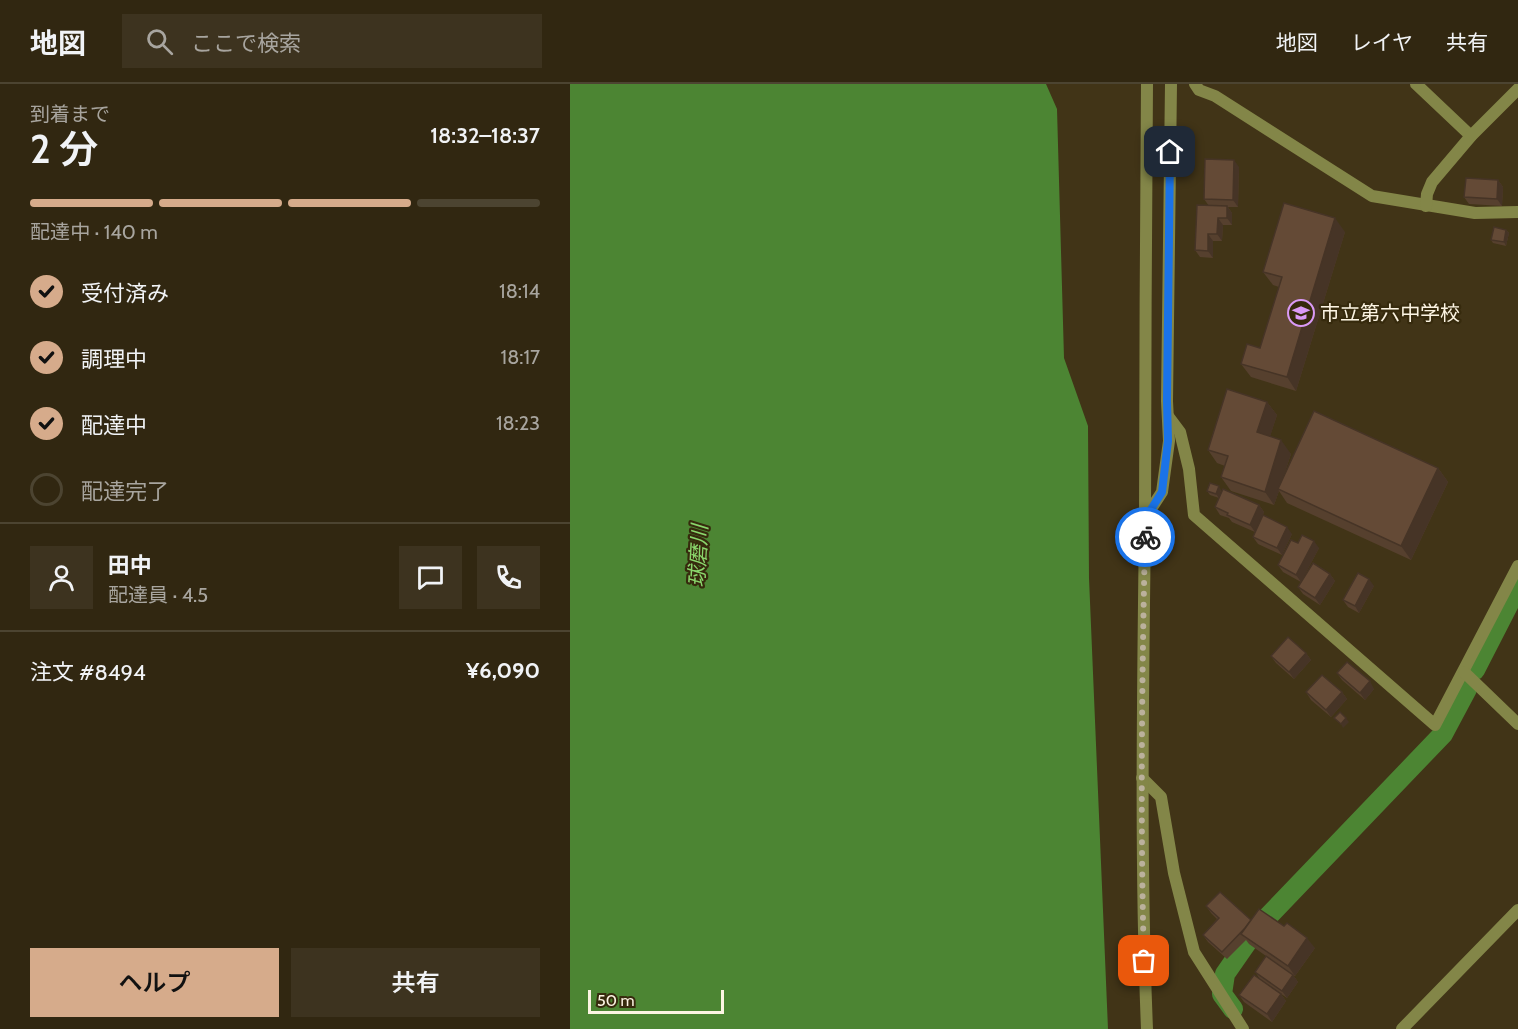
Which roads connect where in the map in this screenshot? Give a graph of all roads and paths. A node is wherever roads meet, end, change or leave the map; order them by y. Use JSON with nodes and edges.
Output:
{"nodes":[{"id":1,"x":1147,"y":84,"type":"edge"},
{"id":2,"x":1171,"y":84,"type":"edge"},
{"id":3,"x":1195,"y":84,"type":"edge"},
{"id":4,"x":1416,"y":84,"type":"edge"},
{"id":5,"x":1518,"y":89,"type":"edge"},
{"id":6,"x":1216,"y":90,"type":"edge"},
{"id":7,"x":1472,"y":136,"type":"junction"},
{"id":8,"x":1426,"y":206,"type":"junction"},
{"id":9,"x":1518,"y":212,"type":"edge"},
{"id":10,"x":1168,"y":416,"type":"junction"},
{"id":11,"x":1145,"y":519,"type":"junction"},
{"id":12,"x":1518,"y":566,"type":"edge"},
{"id":13,"x":1464,"y":672,"type":"junction"},
{"id":14,"x":1518,"y":724,"type":"edge"},
{"id":15,"x":1142,"y":778,"type":"junction"},
{"id":16,"x":1518,"y":910,"type":"edge"},
{"id":17,"x":1147,"y":1029,"type":"edge"},
{"id":18,"x":1244,"y":1029,"type":"edge"},
{"id":19,"x":1402,"y":1029,"type":"edge"}],
"edges":[{"from":1,"to":11,"type":"street"},
{"from":2,"to":10,"type":"street"},
{"from":3,"to":6,"type":"street"},
{"from":4,"to":7,"type":"street"},
{"from":5,"to":7,"type":"street"},
{"from":6,"to":8,"type":"street"},
{"from":7,"to":8,"type":"street"},
{"from":8,"to":9,"type":"street"},
{"from":10,"to":11,"type":"street"},
{"from":10,"to":13,"type":"street"},
{"from":11,"to":15,"type":"street"},
{"from":12,"to":13,"type":"street"},
{"from":13,"to":14,"type":"street"},
{"from":15,"to":17,"type":"street"},
{"from":15,"to":18,"type":"street"},
{"from":16,"to":19,"type":"street"}]}
